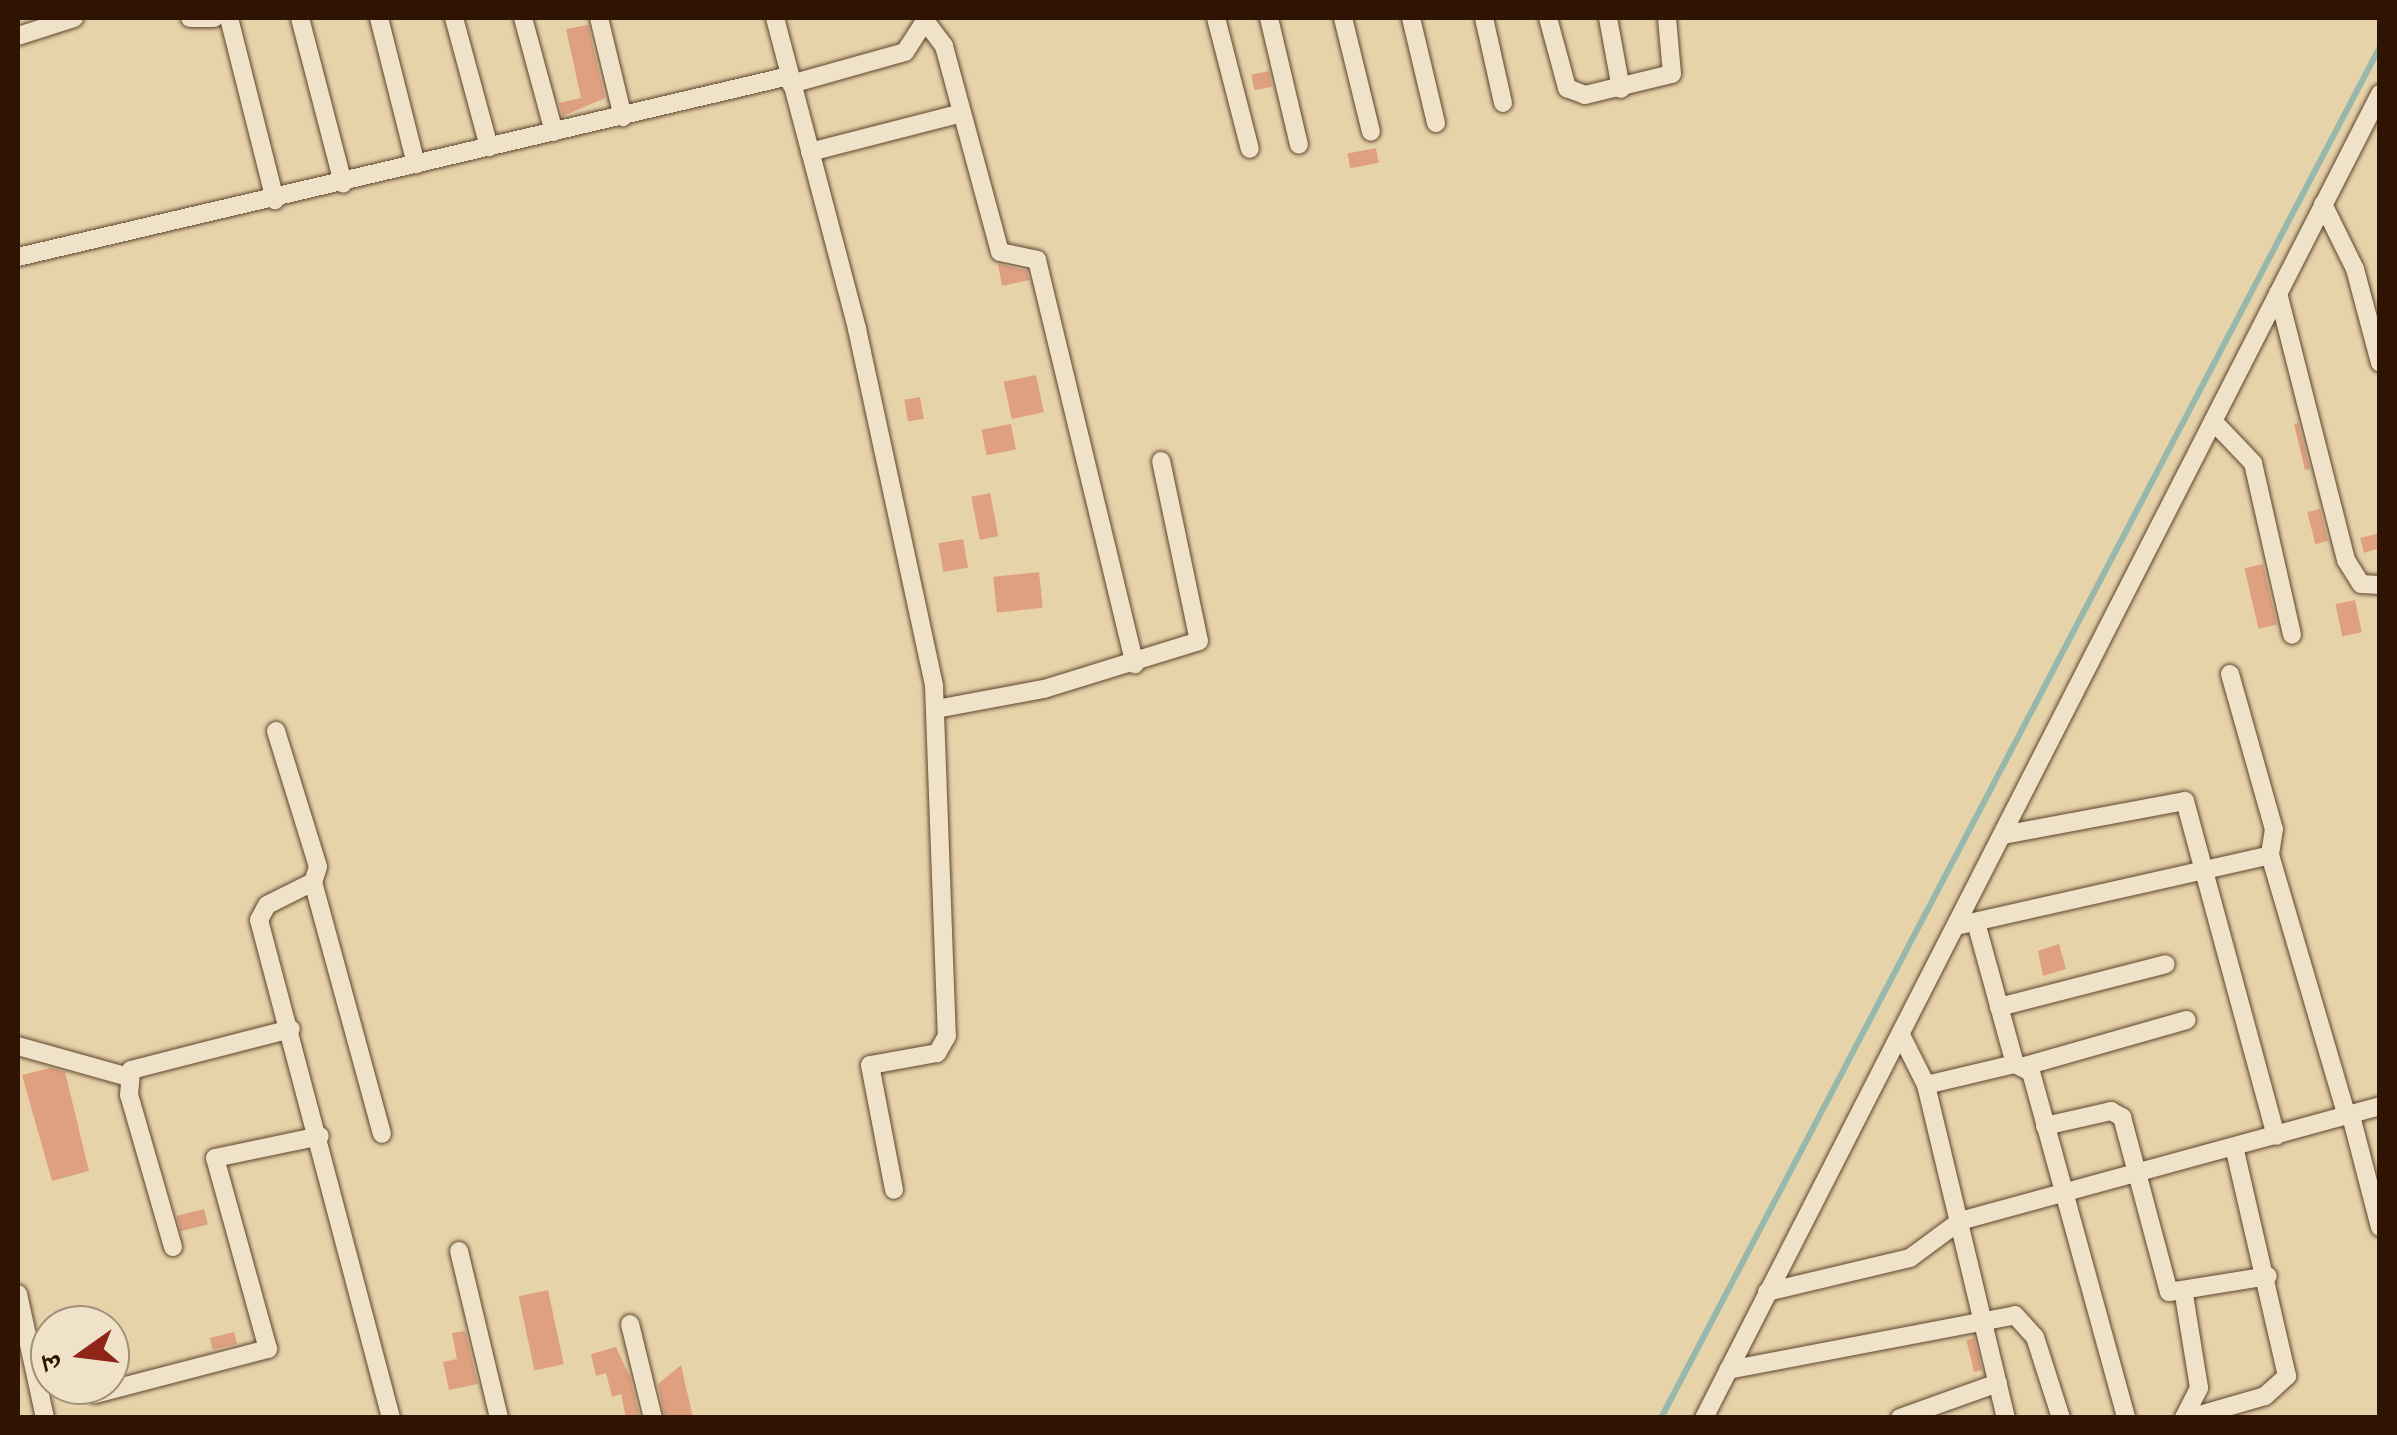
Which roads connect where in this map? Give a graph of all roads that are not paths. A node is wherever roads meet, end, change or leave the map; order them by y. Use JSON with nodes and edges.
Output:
{"nodes":[{"id":1,"x":74,"y":18,"type":"edge"},
{"id":2,"x":190,"y":18,"type":"edge"},
{"id":3,"x":214,"y":18,"type":"edge"},
{"id":4,"x":228,"y":18,"type":"edge"},
{"id":5,"x":300,"y":18,"type":"edge"},
{"id":6,"x":380,"y":18,"type":"edge"},
{"id":7,"x":454,"y":18,"type":"edge"},
{"id":8,"x":523,"y":18,"type":"edge"},
{"id":9,"x":599,"y":18,"type":"edge"},
{"id":10,"x":774,"y":18,"type":"edge"},
{"id":11,"x":1216,"y":18,"type":"edge"},
{"id":12,"x":1269,"y":18,"type":"edge"},
{"id":13,"x":1342,"y":18,"type":"edge"},
{"id":14,"x":1411,"y":18,"type":"edge"},
{"id":15,"x":1484,"y":18,"type":"edge"},
{"id":16,"x":1548,"y":18,"type":"edge"},
{"id":17,"x":1608,"y":18,"type":"edge"},
{"id":18,"x":1667,"y":18,"type":"edge"},
{"id":19,"x":926,"y":20,"type":"edge"},
{"id":20,"x":18,"y":36,"type":"edge"},
{"id":21,"x":790,"y":80,"type":"junction"},
{"id":22,"x":1622,"y":89,"type":"junction"},
{"id":23,"x":2379,"y":97,"type":"edge"},
{"id":24,"x":1503,"y":103,"type":"dead end"},
{"id":25,"x":962,"y":113,"type":"junction"},
{"id":26,"x":623,"y":117,"type":"junction"},
{"id":27,"x":1436,"y":123,"type":"dead end"},
{"id":28,"x":554,"y":132,"type":"junction"},
{"id":29,"x":1371,"y":132,"type":"dead end"},
{"id":30,"x":1298,"y":144,"type":"dead end"},
{"id":31,"x":489,"y":147,"type":"junction"},
{"id":32,"x":1250,"y":149,"type":"dead end"},
{"id":33,"x":810,"y":152,"type":"junction"},
{"id":34,"x":416,"y":164,"type":"junction"},
{"id":35,"x":343,"y":183,"type":"junction"},
{"id":36,"x":275,"y":200,"type":"junction"},
{"id":37,"x":2324,"y":204,"type":"junction"},
{"id":38,"x":18,"y":257,"type":"edge"},
{"id":39,"x":2278,"y":293,"type":"junction"},
{"id":40,"x":2380,"y":363,"type":"edge"},
{"id":41,"x":2213,"y":421,"type":"junction"},
{"id":42,"x":1160,"y":461,"type":"dead end"},
{"id":43,"x":2380,"y":585,"type":"edge"},
{"id":44,"x":2292,"y":636,"type":"dead end"},
{"id":45,"x":1135,"y":664,"type":"junction"},
{"id":46,"x":2230,"y":674,"type":"dead end"},
{"id":47,"x":936,"y":709,"type":"junction"},
{"id":48,"x":276,"y":731,"type":"dead end"},
{"id":49,"x":2003,"y":835,"type":"junction"},
{"id":50,"x":2270,"y":855,"type":"junction"},
{"id":51,"x":2208,"y":866,"type":"junction"},
{"id":52,"x":313,"y":882,"type":"junction"},
{"id":53,"x":1956,"y":926,"type":"junction"},
{"id":54,"x":1976,"y":926,"type":"junction"},
{"id":55,"x":2166,"y":964,"type":"dead end"},
{"id":56,"x":1999,"y":1007,"type":"junction"},
{"id":57,"x":2187,"y":1020,"type":"dead end"},
{"id":58,"x":290,"y":1029,"type":"junction"},
{"id":59,"x":1901,"y":1035,"type":"junction"},
{"id":60,"x":18,"y":1046,"type":"edge"},
{"id":61,"x":2020,"y":1065,"type":"junction"},
{"id":62,"x":128,"y":1077,"type":"junction"},
{"id":63,"x":1926,"y":1085,"type":"junction"},
{"id":64,"x":2380,"y":1106,"type":"edge"},
{"id":65,"x":2349,"y":1116,"type":"junction"},
{"id":66,"x":2045,"y":1126,"type":"junction"},
{"id":67,"x":382,"y":1134,"type":"dead end"},
{"id":68,"x":320,"y":1136,"type":"junction"},
{"id":69,"x":2276,"y":1136,"type":"junction"},
{"id":70,"x":2234,"y":1147,"type":"junction"},
{"id":71,"x":2138,"y":1172,"type":"junction"},
{"id":72,"x":894,"y":1190,"type":"dead end"},
{"id":73,"x":2059,"y":1194,"type":"junction"},
{"id":74,"x":1960,"y":1221,"type":"junction"},
{"id":75,"x":2380,"y":1227,"type":"edge"},
{"id":76,"x":173,"y":1246,"type":"dead end"},
{"id":77,"x":458,"y":1251,"type":"dead end"},
{"id":78,"x":2268,"y":1276,"type":"junction"},
{"id":79,"x":1768,"y":1292,"type":"junction"},
{"id":80,"x":18,"y":1294,"type":"edge"},
{"id":81,"x":2184,"y":1295,"type":"junction"},
{"id":82,"x":1982,"y":1316,"type":"junction"},
{"id":83,"x":630,"y":1324,"type":"dead end"},
{"id":84,"x":1728,"y":1370,"type":"junction"},
{"id":85,"x":1998,"y":1384,"type":"junction"},
{"id":86,"x":130,"y":1385,"type":"edge"},
{"id":87,"x":45,"y":1418,"type":"edge"},
{"id":88,"x":391,"y":1418,"type":"edge"},
{"id":89,"x":499,"y":1418,"type":"edge"},
{"id":90,"x":654,"y":1418,"type":"edge"},
{"id":91,"x":1704,"y":1418,"type":"edge"},
{"id":92,"x":1900,"y":1418,"type":"edge"},
{"id":93,"x":2006,"y":1418,"type":"edge"},
{"id":94,"x":2061,"y":1418,"type":"edge"},
{"id":95,"x":2126,"y":1418,"type":"edge"},
{"id":96,"x":2186,"y":1418,"type":"edge"}],
"edges":[{"from":1,"to":20,"type":"street"},
{"from":2,"to":3,"type":"street"},
{"from":4,"to":36,"type":"street"},
{"from":5,"to":35,"type":"street"},
{"from":6,"to":34,"type":"street"},
{"from":7,"to":31,"type":"street"},
{"from":8,"to":28,"type":"street"},
{"from":9,"to":26,"type":"street"},
{"from":10,"to":21,"type":"street"},
{"from":11,"to":32,"type":"street"},
{"from":12,"to":30,"type":"street"},
{"from":13,"to":29,"type":"street"},
{"from":14,"to":27,"type":"street"},
{"from":15,"to":24,"type":"street"},
{"from":16,"to":22,"type":"street"},
{"from":17,"to":22,"type":"street"},
{"from":18,"to":22,"type":"street"},
{"from":19,"to":21,"type":"street"},
{"from":19,"to":25,"type":"street"},
{"from":21,"to":26,"type":"street"},
{"from":21,"to":33,"type":"street"},
{"from":23,"to":37,"type":"street"},
{"from":25,"to":33,"type":"street"},
{"from":25,"to":45,"type":"street"},
{"from":26,"to":28,"type":"street"},
{"from":28,"to":31,"type":"street"},
{"from":31,"to":34,"type":"street"},
{"from":33,"to":47,"type":"street"},
{"from":34,"to":35,"type":"street"},
{"from":35,"to":36,"type":"street"},
{"from":36,"to":38,"type":"street"},
{"from":37,"to":39,"type":"street"},
{"from":37,"to":40,"type":"street"},
{"from":39,"to":41,"type":"street"},
{"from":39,"to":43,"type":"street"},
{"from":41,"to":44,"type":"street"},
{"from":41,"to":49,"type":"street"},
{"from":42,"to":45,"type":"street"},
{"from":45,"to":47,"type":"street"},
{"from":46,"to":50,"type":"street"},
{"from":47,"to":72,"type":"street"},
{"from":48,"to":52,"type":"street"},
{"from":49,"to":51,"type":"street"},
{"from":49,"to":53,"type":"street"},
{"from":50,"to":51,"type":"street"},
{"from":50,"to":65,"type":"street"},
{"from":51,"to":54,"type":"street"},
{"from":51,"to":69,"type":"street"},
{"from":52,"to":58,"type":"street"},
{"from":52,"to":67,"type":"street"},
{"from":53,"to":54,"type":"street"},
{"from":53,"to":59,"type":"street"},
{"from":54,"to":56,"type":"street"},
{"from":55,"to":56,"type":"street"},
{"from":56,"to":61,"type":"street"},
{"from":57,"to":61,"type":"street"},
{"from":58,"to":62,"type":"street"},
{"from":58,"to":68,"type":"street"},
{"from":59,"to":63,"type":"street"},
{"from":59,"to":79,"type":"street"},
{"from":60,"to":62,"type":"street"},
{"from":61,"to":63,"type":"street"},
{"from":61,"to":66,"type":"street"},
{"from":62,"to":76,"type":"street"},
{"from":63,"to":74,"type":"street"},
{"from":64,"to":65,"type":"street"},
{"from":65,"to":69,"type":"street"},
{"from":65,"to":75,"type":"street"},
{"from":66,"to":71,"type":"street"},
{"from":66,"to":73,"type":"street"},
{"from":68,"to":86,"type":"street"},
{"from":68,"to":88,"type":"street"},
{"from":69,"to":70,"type":"street"},
{"from":70,"to":71,"type":"street"},
{"from":70,"to":78,"type":"street"},
{"from":71,"to":73,"type":"street"},
{"from":71,"to":81,"type":"street"},
{"from":73,"to":74,"type":"street"},
{"from":73,"to":95,"type":"street"},
{"from":74,"to":79,"type":"street"},
{"from":74,"to":82,"type":"street"},
{"from":77,"to":89,"type":"street"},
{"from":78,"to":81,"type":"street"},
{"from":78,"to":96,"type":"street"},
{"from":79,"to":84,"type":"street"},
{"from":80,"to":87,"type":"street"},
{"from":81,"to":96,"type":"street"},
{"from":82,"to":84,"type":"street"},
{"from":82,"to":85,"type":"street"},
{"from":82,"to":94,"type":"street"},
{"from":83,"to":90,"type":"street"},
{"from":84,"to":91,"type":"street"},
{"from":85,"to":92,"type":"street"},
{"from":85,"to":93,"type":"street"}]}
